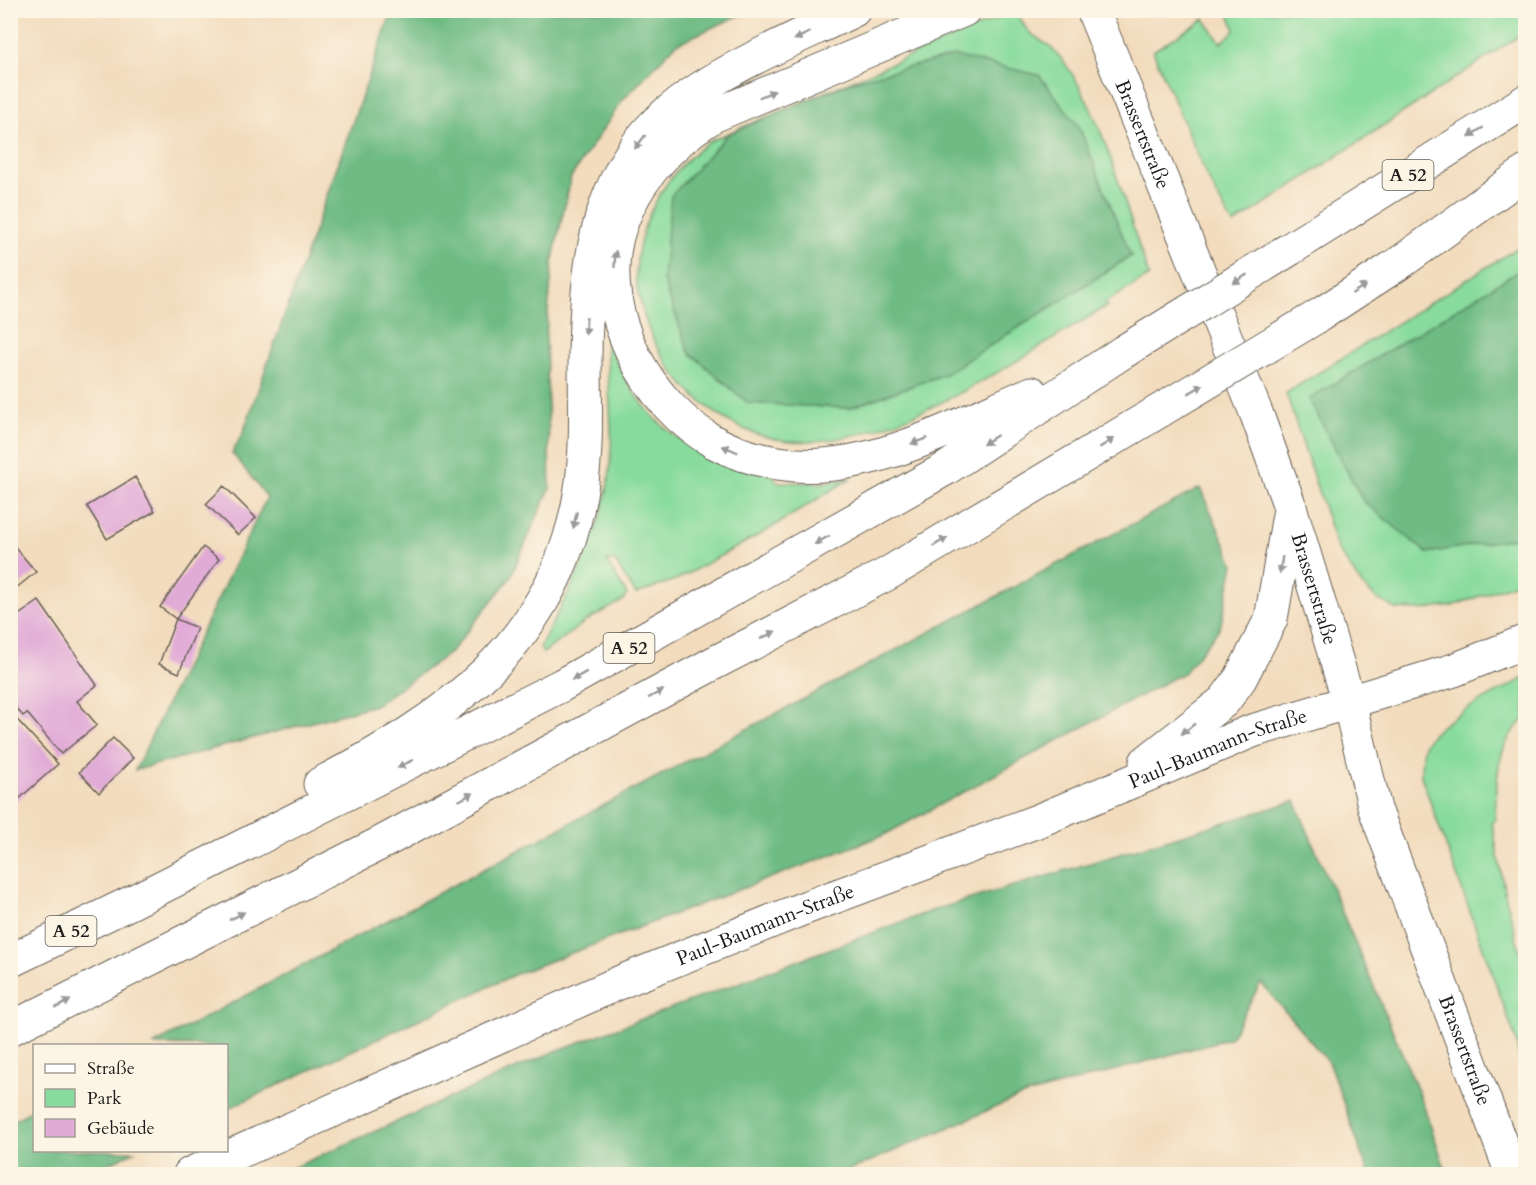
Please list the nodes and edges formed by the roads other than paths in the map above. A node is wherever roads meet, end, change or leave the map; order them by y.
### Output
1 (854, 10) edge
2 (964, 10) edge
3 (1093, 10) edge
4 (1526, 101) edge
5 (1526, 172) edge
6 (1526, 198) edge
7 (1401, 262) junction
8 (1115, 356) junction
9 (1290, 507) junction
10 (1526, 641) edge
11 (1349, 702) junction
12 (1110, 790) junction
13 (132, 902) junction
14 (10, 961) edge
15 (10, 1029) edge
16 (190, 1174) edge
17 (1512, 1174) edge

1 -> 13 main road
8 -> 2 main road
3 - 9 main road, Brassertstraße
4 -> 8 main road, A 52, bridge
5 - 7 main road, A 52
6 - 7 main road
15 -> 7 main road, A 52, bridge
8 -> 13 main road, A 52
9 - 11 main road, Brassertstraße
9 -> 12 main road
10 - 11 main road, Paul-Baumann-Straße
11 - 12 main road, Paul-Baumann-Straße
11 - 17 main road, Brassertstraße
12 - 16 main road, Paul-Baumann-Straße
13 - 14 main road, A 52

